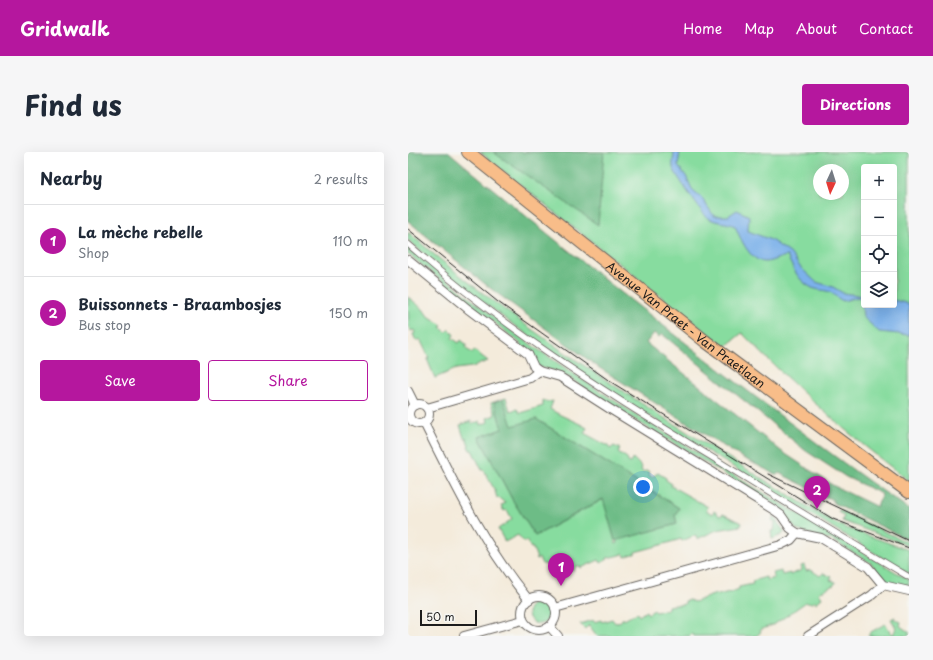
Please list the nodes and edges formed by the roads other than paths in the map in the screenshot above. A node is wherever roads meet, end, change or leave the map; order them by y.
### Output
1 (468, 152) edge
2 (408, 244) edge
3 (408, 260) edge
4 (539, 371) junction
5 (408, 390) edge
6 (415, 405) junction
7 (427, 408) junction
8 (408, 415) edge
9 (424, 423) junction
10 (909, 492) edge
11 (797, 533) junction
12 (909, 577) edge
13 (883, 585) junction
14 (909, 591) edge
15 (529, 600) junction
16 (555, 608) junction
17 (523, 620) junction
18 (550, 627) junction
19 (464, 636) edge
20 (558, 636) edge
21 (808, 636) edge

1 - 10 main road, Avenue Van Praet - Van Praetlaan
2 - 12 street
3 - 4 street
4 - 7 street
4 - 11 street
5 - 6 street
6 - 7 street
6 - 8 street
7 - 9 street
8 - 9 street
9 - 15 street
11 - 13 street
11 - 16 street
13 - 14 street
13 - 21 street
15 - 16 street
15 - 17 street
16 - 18 street
17 - 18 street
17 - 19 street
18 - 20 street

